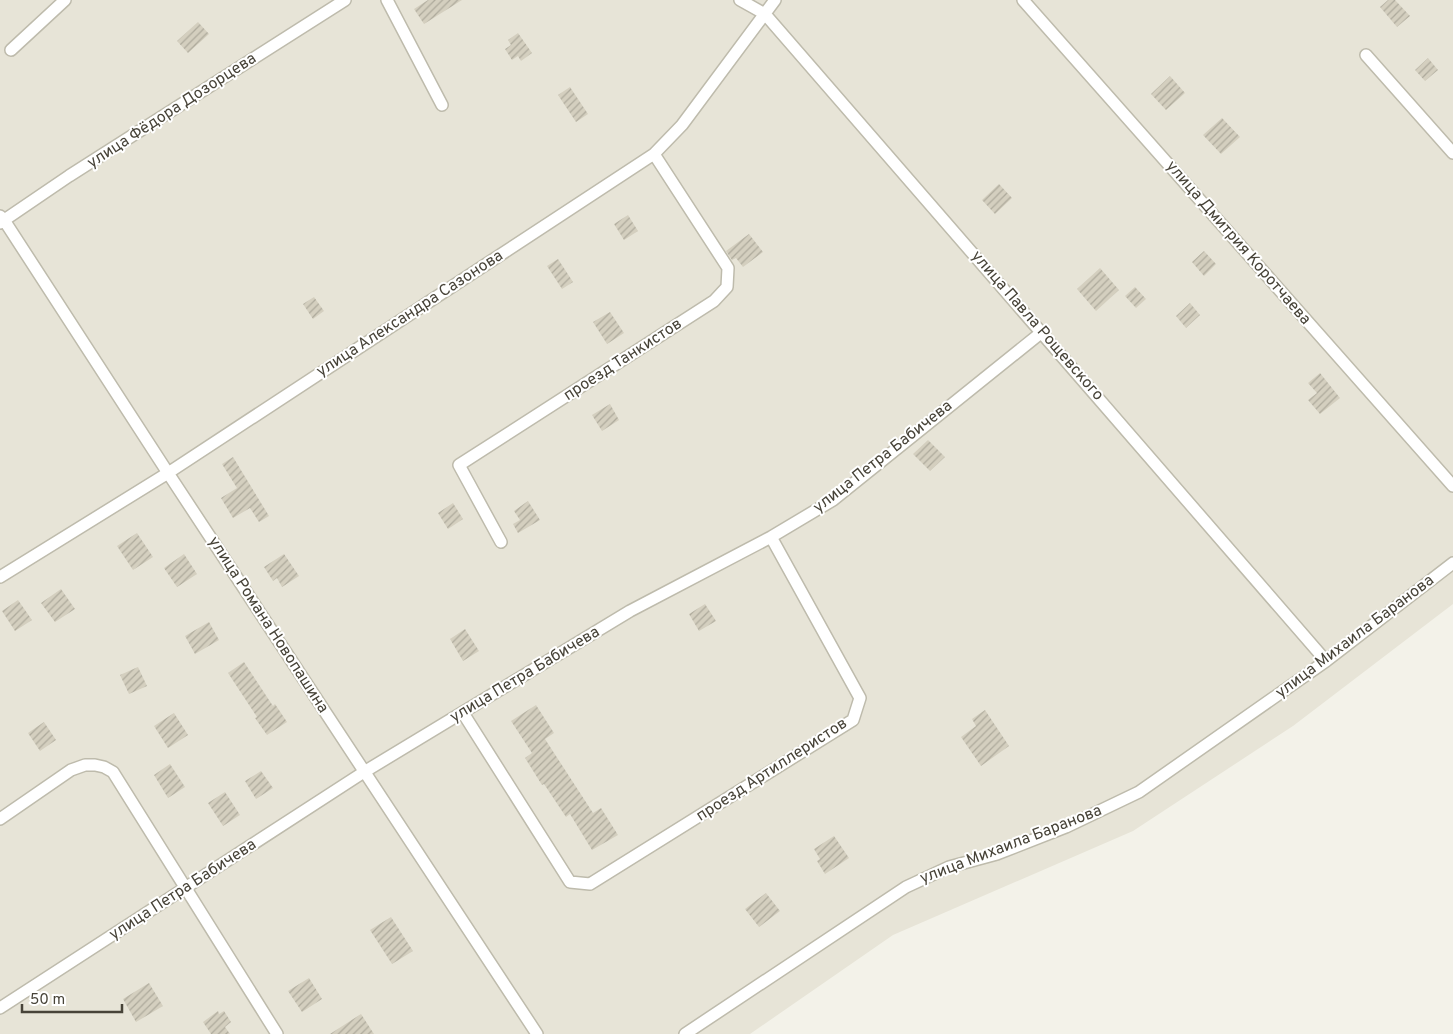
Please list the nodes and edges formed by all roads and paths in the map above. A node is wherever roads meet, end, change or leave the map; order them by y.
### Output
1 (65, 0) edge
2 (345, 0) edge
3 (387, 0) edge
4 (740, 0) edge
5 (775, 0) edge
6 (1023, 0) edge
7 (765, 14) junction
8 (11, 50) dead end
9 (1366, 55) dead end
10 (442, 105) dead end
11 (1453, 153) edge
12 (654, 154) junction
13 (1, 220) edge
14 (1042, 332) junction
15 (168, 473) junction
16 (1453, 486) edge
17 (771, 537) junction
18 (501, 542) dead end
19 (1453, 563) edge
20 (0, 576) edge
21 (1326, 661) junction
22 (462, 713) junction
23 (364, 772) junction
24 (0, 819) edge
25 (185, 889) junction
26 (0, 1008) edge
27 (276, 1034) edge
28 (537, 1034) edge
29 (685, 1034) edge

1 - 8 street
2 - 13 street, улица Фёдора Дозорцева
3 - 10 street
4 - 7 street, улица Павла Рощевского
5 - 7 street, улица Александра Сазонова
6 - 16 street, улица Дмитрия Коротчаева
7 - 12 street, улица Александра Сазонова
7 - 14 street, улица Павла Рощевского
9 - 11 street
12 - 15 street, улица Александра Сазонова
12 - 18 street, проезд Танкистов
13 - 15 street, улица Романа Новопашина
14 - 17 street, улица Петра Бабичева
14 - 21 street, улица Павла Рощевского
15 - 20 street, улица Александра Сазонова
15 - 23 street, улица Романа Новопашина
17 - 22 street, улица Петра Бабичева
17 - 22 street, проезд Артиллеристов
19 - 21 street, улица Михаила Баранова
21 - 29 street, улица Михаила Баранова
22 - 23 street, улица Петра Бабичева
23 - 25 street, улица Петра Бабичева
23 - 28 street, улица Романа Новопашина
24 - 25 street
25 - 26 street, улица Петра Бабичева
25 - 27 street

